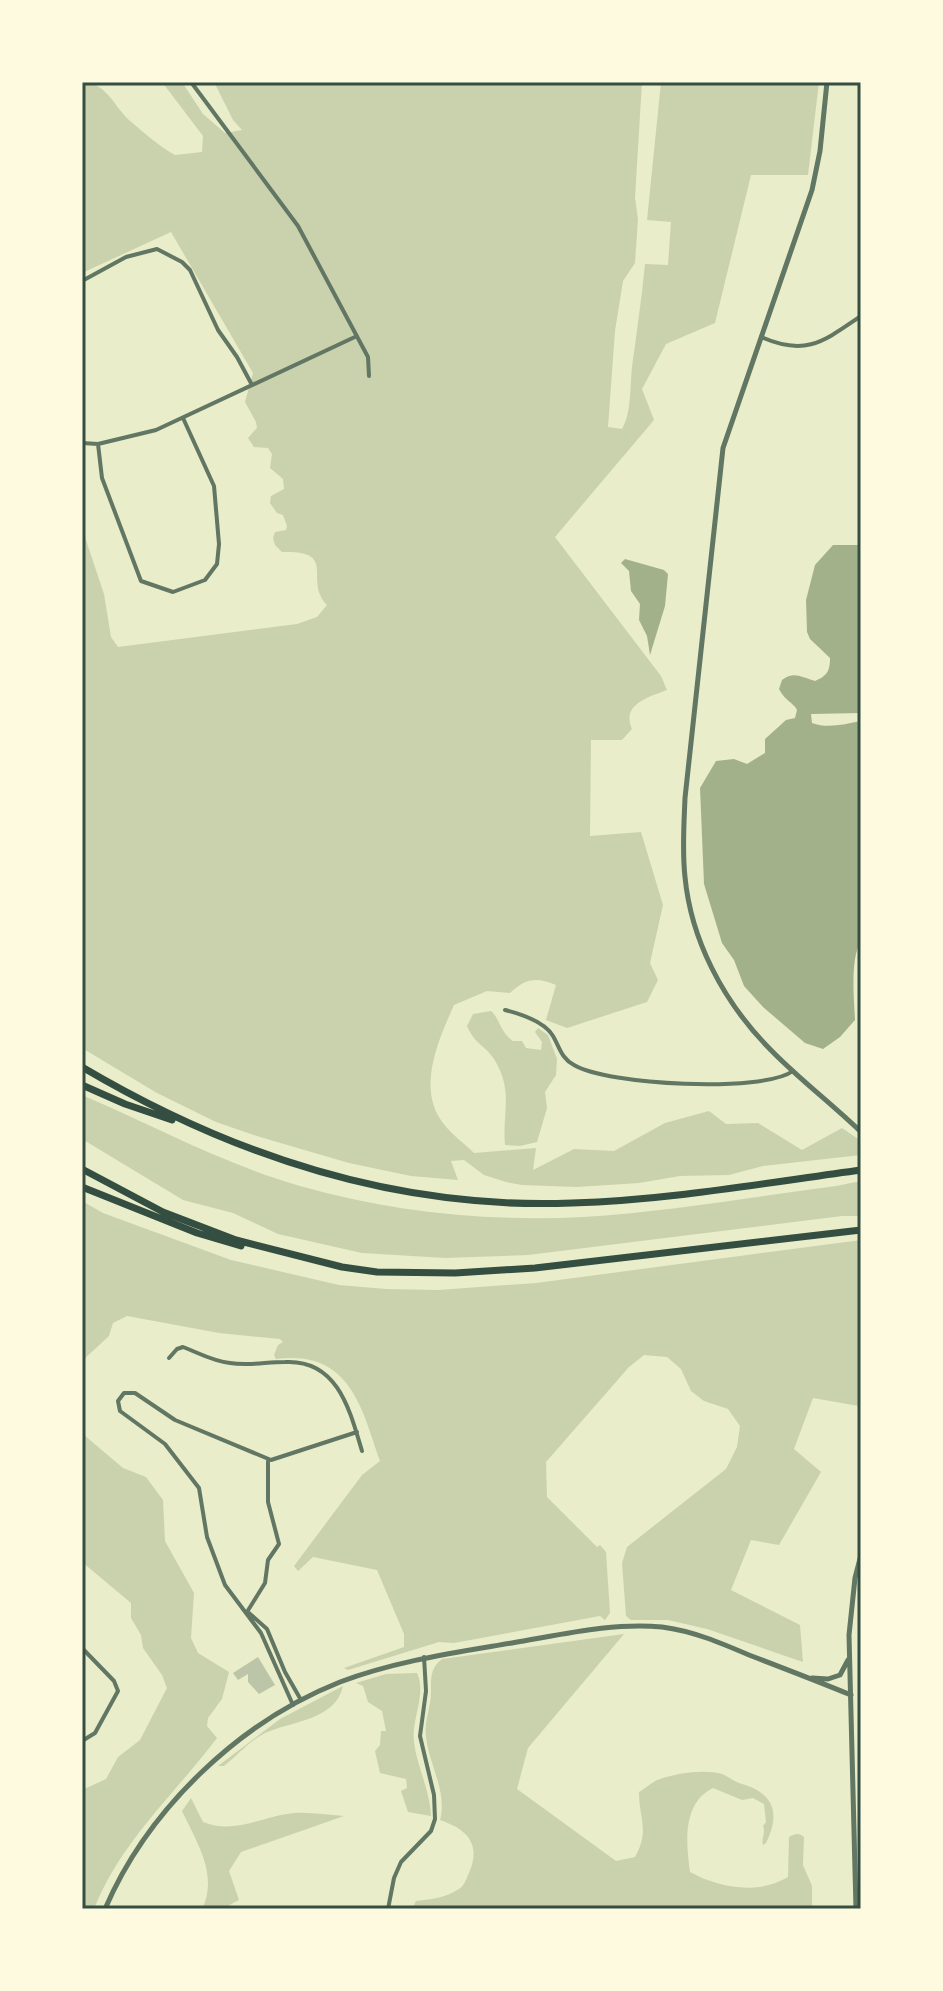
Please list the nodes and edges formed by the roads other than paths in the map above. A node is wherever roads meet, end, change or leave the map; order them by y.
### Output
1 (191, 82) edge
2 (827, 82) edge
3 (82, 281) edge
4 (861, 316) edge
5 (357, 336) junction
6 (761, 337) junction
7 (369, 376) dead end
8 (252, 385) junction
9 (183, 418) junction
10 (82, 443) edge
11 (98, 444) junction
12 (505, 1010) dead end
13 (82, 1067) edge
14 (793, 1071) junction
15 (82, 1085) edge
16 (861, 1132) edge
17 (208, 1133) junction
18 (82, 1169) edge
19 (861, 1170) edge
20 (82, 1187) edge
21 (861, 1230) edge
22 (342, 1267) junction
23 (169, 1358) dead end
24 (357, 1432) junction
25 (362, 1451) dead end
26 (268, 1460) junction
27 (861, 1555) edge
28 (247, 1612) junction
29 (82, 1648) edge
30 (850, 1655) junction
31 (424, 1657) junction
32 (806, 1677) junction
33 (851, 1695) junction
34 (301, 1701) junction
35 (293, 1705) junction
36 (82, 1741) edge
37 (105, 1909) edge
38 (388, 1909) edge
39 (856, 1909) edge

1 - 5 street
2 - 6 street
3 - 8 street
4 - 6 street
5 - 7 street
5 - 8 street
6 - 14 street
8 - 9 street
9 - 11 street
9 - 11 street
10 - 11 street
12 - 14 street
13 - 17 highway
14 - 16 street
15 - 17 highway
17 - 19 highway
18 - 22 highway
20 - 22 highway
21 - 22 highway
23 - 24 street
24 - 25 street
24 - 26 street
26 - 28 street
26 - 28 street
27 - 30 street
28 - 34 street
28 - 35 street
29 - 36 street
30 - 32 street
30 - 33 street
31 - 32 street
31 - 34 street
31 - 38 street
32 - 33 street
33 - 39 street
34 - 35 street
35 - 37 street

